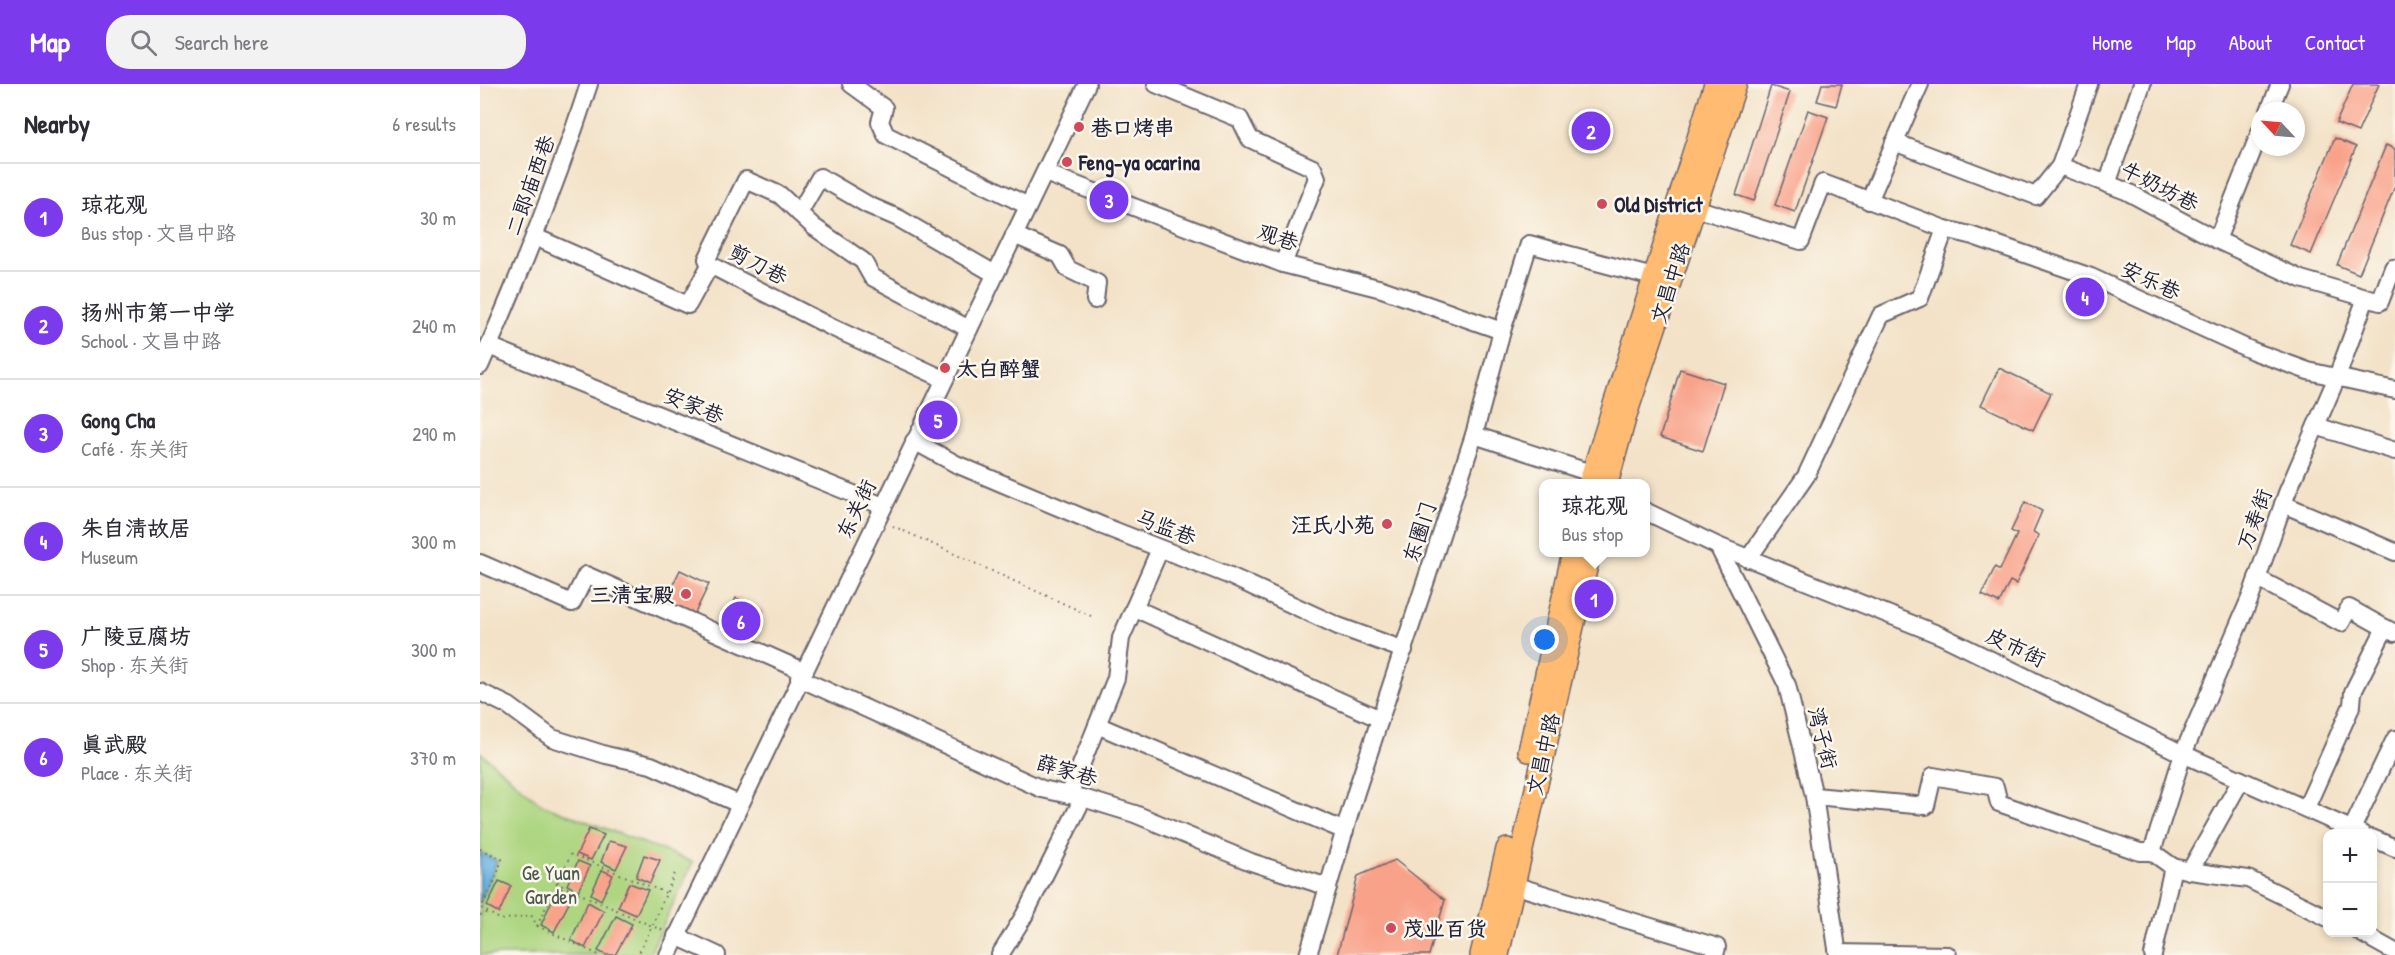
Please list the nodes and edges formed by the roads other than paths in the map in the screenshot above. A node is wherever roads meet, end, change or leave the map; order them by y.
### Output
1 (589, 84) edge
2 (851, 84) edge
3 (1088, 84) edge
4 (1156, 84) edge
5 (1715, 84) edge
6 (1736, 84) edge
7 (1920, 84) edge
8 (2089, 84) edge
9 (2142, 84) edge
10 (2280, 84) edge
11 (2273, 102) edge
12 (1894, 142) junction
13 (2251, 155) edge
14 (2060, 166) junction
15 (1044, 173) junction
16 (2107, 184) junction
17 (1869, 201) junction
18 (1028, 206) junction
19 (1695, 208) junction
20 (799, 213) junction
21 (1945, 229) junction
22 (1014, 235) junction
23 (535, 237) junction
24 (2217, 240) junction
25 (1283, 264) junction
26 (710, 265) junction
27 (2395, 268) edge
28 (995, 274) junction
29 (1653, 277) junction
30 (2366, 298) junction
31 (1095, 300) dead end
32 (969, 329) junction
33 (1502, 331) junction
34 (489, 346) junction
35 (480, 366) edge
36 (2337, 376) junction
37 (944, 379) junction
38 (2395, 390) edge
39 (2316, 426) junction
40 (1474, 435) junction
41 (914, 441) junction
42 (2395, 450) edge
43 (1591, 479) edge
44 (1597, 479) edge
45 (1597, 479) edge
46 (2283, 504) junction
47 (880, 512) junction
48 (1650, 513) edge
49 (1718, 546) junction
50 (1160, 549) junction
51 (2395, 552) edge
52 (1572, 557) edge
53 (1589, 557) edge
54 (1748, 558) junction
55 (480, 563) edge
56 (2257, 578) junction
57 (1134, 608) junction
58 (2390, 631) edge
59 (1404, 650) junction
60 (801, 675) junction
61 (480, 692) edge
62 (1380, 719) junction
63 (1097, 725) junction
64 (2395, 739) edge
65 (2183, 754) junction
66 (2241, 780) junction
67 (1814, 796) junction
68 (1076, 797) junction
69 (739, 804) junction
70 (2306, 808) junction
71 (2353, 829) edge
72 (2358, 829) edge
73 (1345, 831) junction
74 (2377, 840) edge
75 (2395, 848) edge
76 (2152, 852) junction
77 (2182, 869) junction
78 (1513, 885) junction
79 (1328, 887) junction
80 (2323, 916) edge
81 (669, 933) junction
82 (2367, 937) edge
83 (2395, 952) edge
84 (1838, 954) edge
85 (668, 955) edge
86 (717, 955) edge
87 (1000, 955) edge
88 (1308, 955) edge
89 (1481, 955) edge
90 (1498, 955) edge
91 (1715, 955) edge
92 (1948, 955) edge
93 (2153, 955) edge

1 - 23 street, 二郎庙西巷
2 - 18 street
3 - 15 street, 东关街
4 - 25 street
5 - 29 main road, 文昌中路
6 - 19 main road, 文昌中路
7 - 12 street
8 - 14 street
9 - 16 street
10 - 11 street
12 - 14 street
12 - 17 street
13 - 24 street
14 - 16 street, 牛奶坊巷
15 - 18 street, 东关街
15 - 25 street, 观巷
16 - 24 street, 牛奶坊巷
17 - 19 street, 安乐巷
17 - 21 street, 安乐巷
18 - 22 street, 东关街
19 - 45 main road, 文昌中路
20 - 26 street
20 - 28 street
20 - 32 street
21 - 36 street, 安乐巷
21 - 54 street
22 - 28 street, 东关街
22 - 31 street
23 - 26 street, 剪刀巷
23 - 34 street, 二郎庙西巷
24 - 30 street, 牛奶坊巷
25 - 33 street, 观巷
26 - 37 street, 剪刀巷
27 - 30 street
28 - 32 street, 东关街
29 - 33 street, 东圈门
29 - 44 main road, 文昌中路
30 - 36 street, 万寿街
32 - 37 street, 东关街
33 - 40 street, 东圈门
34 - 35 street, 二郎庙西巷
34 - 47 street, 安家巷
36 - 38 street, 安乐巷
36 - 39 street, 万寿街
37 - 41 street, 东关街
39 - 42 street
39 - 46 street, 万寿街
40 - 43 street
40 - 59 street, 东圈门
41 - 47 street, 东关街
41 - 50 street, 马监巷
46 - 51 street
46 - 56 street, 万寿街
47 - 60 street, 东关街
48 - 49 street, 皮市街
49 - 54 street, 皮市街
49 - 67 street, 湾子街
50 - 57 street
50 - 59 street, 马监巷
52 - 89 main road, 文昌中路
53 - 78 main road, 文昌中路
54 - 65 street, 皮市街
55 - 60 street, 薛家巷
56 - 58 street
56 - 65 street, 万寿街
57 - 62 street
57 - 63 street
58 - 70 street
59 - 62 street, 东圈门
60 - 68 street, 薛家巷
60 - 69 street, 东关街
61 - 69 street
62 - 73 street, 东圈门
63 - 68 street
63 - 73 street
64 - 72 street
65 - 66 street, 皮市街
65 - 76 street, 万寿街
66 - 70 street, 皮市街
66 - 77 street
67 - 76 street
67 - 84 street, 湾子街
68 - 79 street, 薛家巷
68 - 87 street
69 - 81 street, 东关街
70 - 71 street, 皮市街
73 - 79 street, 东圈门
74 - 75 street
76 - 77 street
77 - 80 street
77 - 93 street
78 - 90 main road, 文昌中路
78 - 91 street
79 - 88 street, 东圈门
81 - 85 street, 东关街
81 - 86 street
82 - 83 street
84 - 92 street

